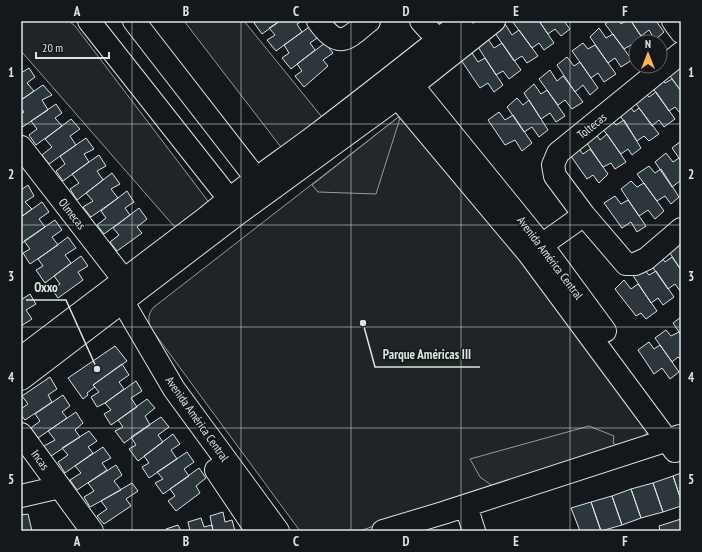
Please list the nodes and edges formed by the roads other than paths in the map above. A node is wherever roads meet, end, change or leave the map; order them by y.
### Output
1 (90, 21) edge
2 (134, 21) edge
3 (318, 21) edge
4 (370, 21) edge
5 (421, 21) edge
6 (462, 21) edge
7 (494, 21) edge
8 (673, 21) edge
9 (681, 32) edge
10 (438, 40) junction
11 (681, 53) edge
12 (399, 84) junction
13 (21, 147) edge
14 (262, 186) junction
15 (234, 205) junction
16 (584, 215) junction
17 (681, 229) edge
18 (535, 249) junction
19 (114, 297) junction
20 (21, 358) edge
21 (21, 379) edge
22 (21, 434) edge
23 (677, 442) edge
24 (60, 487) junction
25 (21, 496) edge
26 (470, 518) edge
27 (431, 527) edge
28 (92, 531) edge
29 (257, 531) edge
30 (278, 531) edge
31 (383, 531) edge

1 - 15 street
2 - 14 street
3 - 4 street
5 - 10 street
6 - 10 street
7 - 12 street
8 - 9 street
10 - 12 street
11 - 16 street, Toltecas
12 - 14 street
12 - 18 street, Avenida América Central
13 - 19 street, Olmecas
14 - 15 street
15 - 19 street
16 - 17 street, Toltecas
16 - 18 street
18 - 23 street, Avenida América Central
19 - 20 street
19 - 21 street
19 - 29 street, Avenida América Central
19 - 30 street, Avenida América Central
22 - 24 street, Incas
23 - 26 street, Avenida América Central
24 - 25 street
24 - 28 street, Incas
26 - 27 street, Avenida América Central
27 - 31 street, Avenida América Central

